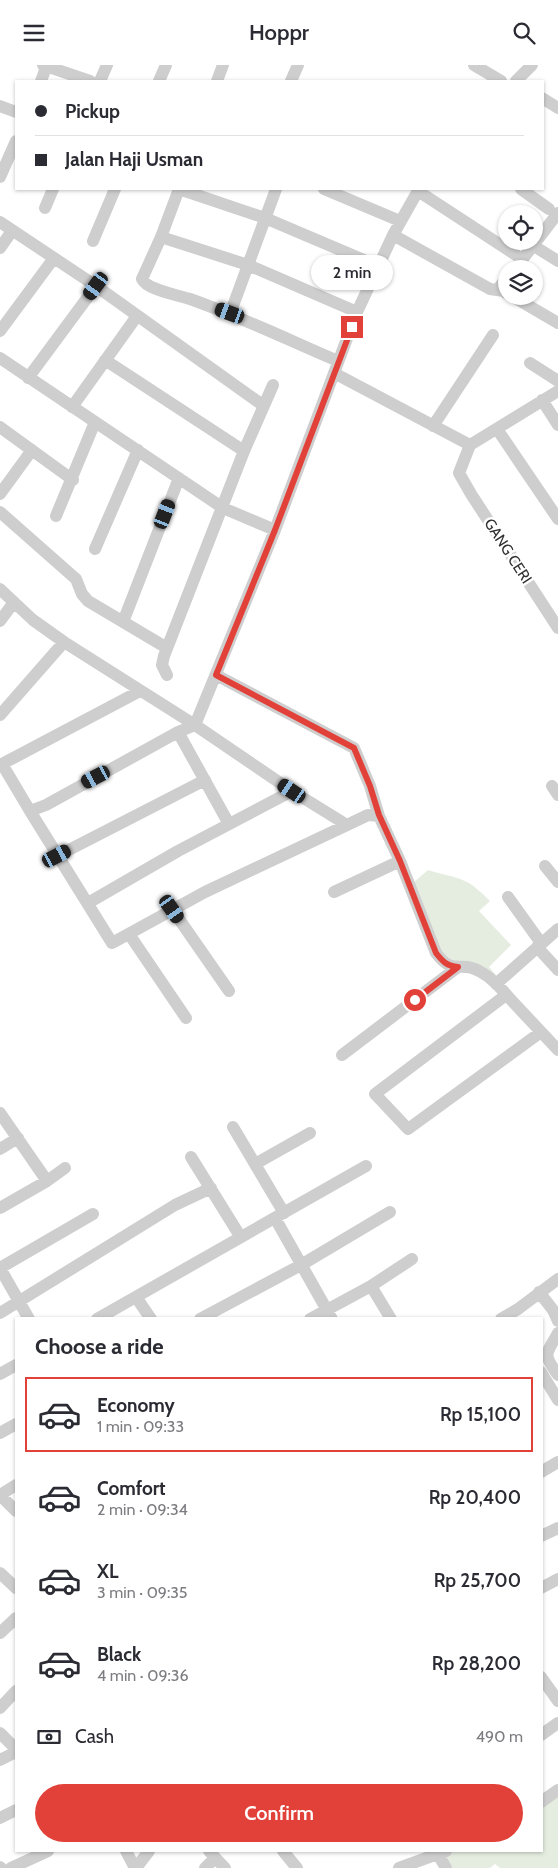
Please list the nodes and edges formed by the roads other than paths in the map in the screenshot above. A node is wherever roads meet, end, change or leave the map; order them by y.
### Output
1 (45, 65) edge
2 (107, 65) edge
3 (166, 65) edge
4 (223, 65) edge
5 (298, 65) edge
6 (474, 65) edge
7 (532, 65) edge
8 (41, 80) edge
9 (87, 80) edge
10 (100, 80) edge
11 (160, 80) edge
12 (217, 80) edge
13 (290, 80) edge
14 (499, 80) edge
15 (517, 80) edge
16 (544, 99) edge
17 (0, 106) edge
18 (558, 108) edge
19 (15, 112) edge
20 (15, 143) edge
21 (0, 177) edge
22 (53, 190) edge
23 (115, 190) edge
24 (179, 190) edge
25 (182, 190) edge
26 (276, 190) edge
27 (326, 190) edge
28 (418, 190) edge
29 (522, 190) edge
30 (45, 208) dead end
31 (554, 211) edge
32 (265, 218) junction
33 (400, 221) junction
34 (0, 222) edge
35 (543, 230) edge
36 (12, 231) junction
37 (392, 235) junction
38 (161, 237) junction
39 (93, 241) dead end
40 (0, 248) edge
41 (531, 250) edge
42 (540, 250) edge
43 (516, 255) dead end
44 (54, 258) junction
45 (522, 260) edge
46 (558, 261) edge
47 (248, 265) junction
48 (378, 266) junction
49 (96, 286) junction
50 (498, 291) edge
51 (530, 305) edge
52 (357, 312) junction
53 (230, 313) junction
54 (137, 316) junction
55 (558, 323) edge
56 (0, 331) edge
57 (493, 335) dead end
58 (0, 358) edge
59 (105, 360) junction
60 (530, 363) dead end
61 (336, 367) junction
62 (28, 378) junction
63 (558, 381) edge
64 (273, 385) dead end
65 (558, 391) edge
66 (542, 400) junction
67 (264, 405) junction
68 (72, 407) junction
69 (95, 422) junction
70 (558, 425) edge
71 (433, 426) junction
72 (0, 427) edge
73 (497, 429) junction
74 (470, 445) junction
75 (32, 450) junction
76 (138, 450) junction
77 (244, 451) junction
78 (179, 478) junction
79 (73, 480) junction
80 (0, 494) edge
81 (223, 508) junction
82 (0, 512) edge
83 (56, 516) dead end
84 (558, 519) edge
85 (275, 530) junction
86 (95, 549) dead end
87 (0, 589) edge
88 (14, 602) junction
89 (0, 621) edge
90 (123, 622) junction
91 (558, 627) edge
92 (64, 642) junction
93 (167, 648) junction
94 (167, 675) dead end
95 (216, 675) junction
96 (140, 691) junction
97 (0, 715) edge
98 (195, 725) junction
99 (178, 732) junction
100 (1, 762) edge
101 (205, 780) junction
102 (292, 791) junction
103 (30, 811) junction
104 (379, 815) junction
105 (229, 824) junction
106 (347, 825) junction
107 (57, 856) junction
108 (400, 861) junction
109 (545, 866) dead end
110 (558, 882) edge
111 (334, 892) dead end
112 (508, 897) dead end
113 (88, 903) junction
114 (172, 909) junction
115 (558, 929) edge
116 (129, 934) junction
117 (539, 945) junction
118 (458, 967) junction
119 (558, 970) edge
120 (496, 983) junction
121 (229, 991) dead end
122 (506, 995) junction
123 (186, 1018) dead end
124 (541, 1032) junction
125 (558, 1050) edge
126 (342, 1055) dead end
127 (0, 1113) edge
128 (233, 1127) dead end
129 (310, 1133) dead end
130 (18, 1138) junction
131 (0, 1149) edge
132 (191, 1157) dead end
133 (255, 1164) junction
134 (366, 1165) dead end
135 (65, 1167) dead end
136 (47, 1181) junction
137 (211, 1188) junction
138 (0, 1208) edge
139 (390, 1212) dead end
140 (93, 1214) dead end
141 (279, 1215) junction
142 (240, 1237) junction
143 (412, 1259) dead end
144 (301, 1265) junction
145 (0, 1268) edge
146 (558, 1279) edge
147 (370, 1286) junction
148 (540, 1292) junction
149 (136, 1297) junction
150 (20, 1302) junction
151 (0, 1313) edge
152 (329, 1314) edge
153 (28, 1317) edge
154 (101, 1317) edge
155 (150, 1317) edge
156 (208, 1317) edge
157 (390, 1317) edge
158 (504, 1317) edge
159 (558, 1321) edge
160 (558, 1333) edge
161 (15, 1366) edge
162 (544, 1366) edge
163 (0, 1374) edge
164 (558, 1375) edge
165 (558, 1400) edge
166 (15, 1425) edge
167 (0, 1433) edge
168 (558, 1462) edge
169 (543, 1471) edge
170 (15, 1486) edge
171 (0, 1495) edge
172 (15, 1510) edge
173 (558, 1527) edge
174 (543, 1535) edge
175 (0, 1573) edge
176 (558, 1579) edge
177 (15, 1587) edge
178 (543, 1587) edge
179 (15, 1619) edge
180 (0, 1633) edge
181 (543, 1680) edge
182 (15, 1692) edge
183 (558, 1701) edge
184 (0, 1708) edge
185 (558, 1723) edge
186 (0, 1733) edge
187 (543, 1734) edge
188 (15, 1750) edge
189 (15, 1752) edge
190 (0, 1760) edge
191 (558, 1790) edge
192 (543, 1801) edge
193 (15, 1810) edge
194 (0, 1818) edge
195 (46, 1852) edge
196 (127, 1852) edge
197 (148, 1852) edge
198 (440, 1852) edge
199 (290, 1853) edge
200 (212, 1854) edge
201 (11, 1868) edge
202 (136, 1868) edge
203 (205, 1868) edge
204 (225, 1868) edge
205 (297, 1868) edge
206 (399, 1868) edge
207 (446, 1868) edge

1 - 8 street
1 - 9 street
2 - 10 street
3 - 11 street
4 - 12 street
5 - 13 street
6 - 14 street
7 - 15 street
16 - 18 street
17 - 19 street
20 - 21 street
22 - 30 street
23 - 39 street
24 - 38 street
25 - 32 street
26 - 32 street
27 - 33 street
28 - 33 street
28 - 43 street
29 - 31 street
31 - 35 street
32 - 47 street
32 - 48 street
33 - 37 street
34 - 36 street
36 - 40 street
36 - 44 street
37 - 48 street
37 - 50 street
38 - 47 street
38 - 53 street
41 - 45 street
42 - 46 street
44 - 49 street
44 - 56 street
47 - 52 street
47 - 53 street
48 - 52 street
49 - 54 street
49 - 62 street
51 - 55 street
52 - 61 street
53 - 61 street
54 - 59 street
54 - 67 street
57 - 71 street
58 - 62 street
59 - 68 street
59 - 77 street
60 - 63 street
61 - 71 street
61 - 85 street
62 - 68 street
64 - 67 street
65 - 66 street
66 - 70 street
66 - 73 street
67 - 77 street
68 - 69 street
69 - 76 street
69 - 79 street
71 - 74 street
72 - 75 street
73 - 74 street
73 - 84 street
74 - 91 street, GANG CERI
75 - 79 street
75 - 80 street
76 - 78 street
76 - 86 street
77 - 81 street
78 - 81 street
78 - 90 street
79 - 83 street
81 - 85 street
81 - 93 street
82 - 90 street
85 - 95 street
87 - 88 street
88 - 89 street
88 - 92 street
90 - 93 street
92 - 96 street
92 - 97 street
93 - 94 street
95 - 98 street
95 - 104 street
96 - 98 street
96 - 100 street
98 - 99 street
98 - 102 street
99 - 101 street
99 - 103 street
100 - 103 street
101 - 105 street
101 - 107 street
102 - 105 street
102 - 106 street
103 - 107 street
104 - 106 street
104 - 108 street
105 - 113 street
106 - 114 street
107 - 113 street
108 - 111 street
108 - 118 street
109 - 110 street
112 - 117 street
113 - 116 street
114 - 116 street
114 - 121 street
115 - 117 street
116 - 123 street
117 - 119 street
117 - 120 street
118 - 120 street
118 - 126 street
120 - 122 street
122 - 124 street
122 - 124 street
124 - 125 street
127 - 130 street
128 - 133 street
129 - 133 street
130 - 131 street
130 - 136 street
132 - 137 street
133 - 141 street
134 - 141 street
135 - 136 street
136 - 138 street
137 - 142 street
137 - 150 street
139 - 144 street
140 - 145 street
141 - 142 street
141 - 144 street
142 - 149 street
143 - 147 street
144 - 152 street
144 - 156 street
145 - 150 street
146 - 148 street
147 - 152 street
147 - 157 street
148 - 158 street
148 - 159 street
149 - 154 street
149 - 155 street
150 - 151 street
150 - 153 street
160 - 162 street
161 - 163 street
162 - 164 street
162 - 165 street
166 - 167 street
168 - 169 street
170 - 171 street
171 - 172 street
173 - 174 street
175 - 177 street
176 - 178 street
179 - 180 street
181 - 183 street
182 - 184 street
185 - 187 street
186 - 188 street
189 - 190 street
191 - 192 street
193 - 194 street
195 - 201 street
196 - 202 street
197 - 202 street
198 - 206 street
198 - 207 street
199 - 205 street
200 - 203 street
200 - 204 street

